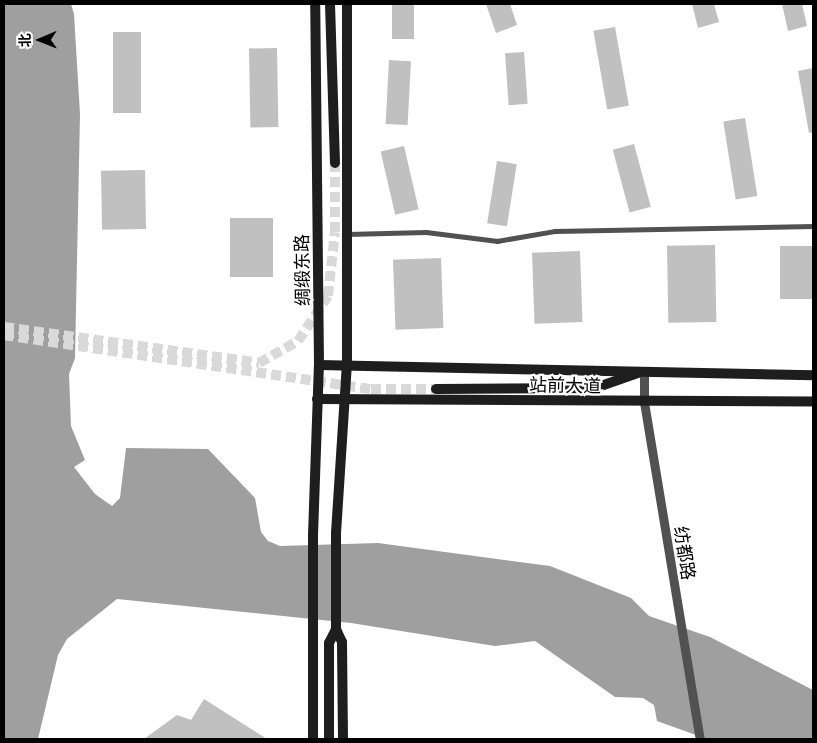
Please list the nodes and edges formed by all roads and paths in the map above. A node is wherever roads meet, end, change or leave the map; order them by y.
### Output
1 (315, 4) edge
2 (330, 4) edge
3 (347, 4) edge
4 (336, 163) tunnel mouth
5 (813, 226) edge
6 (347, 234) junction
7 (319, 365) junction
8 (347, 365) junction
9 (644, 371) junction
10 (813, 375) edge
11 (436, 389) tunnel mouth
12 (317, 399) junction
13 (344, 399) junction
14 (644, 402) junction
15 (813, 402) edge
16 (336, 629) junction
17 (313, 739) edge
18 (329, 739) edge
19 (343, 739) edge
20 (700, 739) edge

1 - 7 main road, 绸缎东路
2 - 4 main road
3 - 6 main road
5 - 6 lane
6 - 8 main road
7 - 8 main road, 站前大道
7 - 12 main road, 绸缎东路
8 - 9 main road, 站前大道
8 - 13 main road
9 - 10 main road, 站前大道
9 - 11 main road
9 - 14 street, 纺都路
12 - 13 main road, 站前大道
12 - 17 main road, 绸缎东路
13 - 14 main road, 站前大道
13 - 16 main road
14 - 15 main road, 站前大道
14 - 20 street, 纺都路
16 - 18 main road
16 - 19 main road

